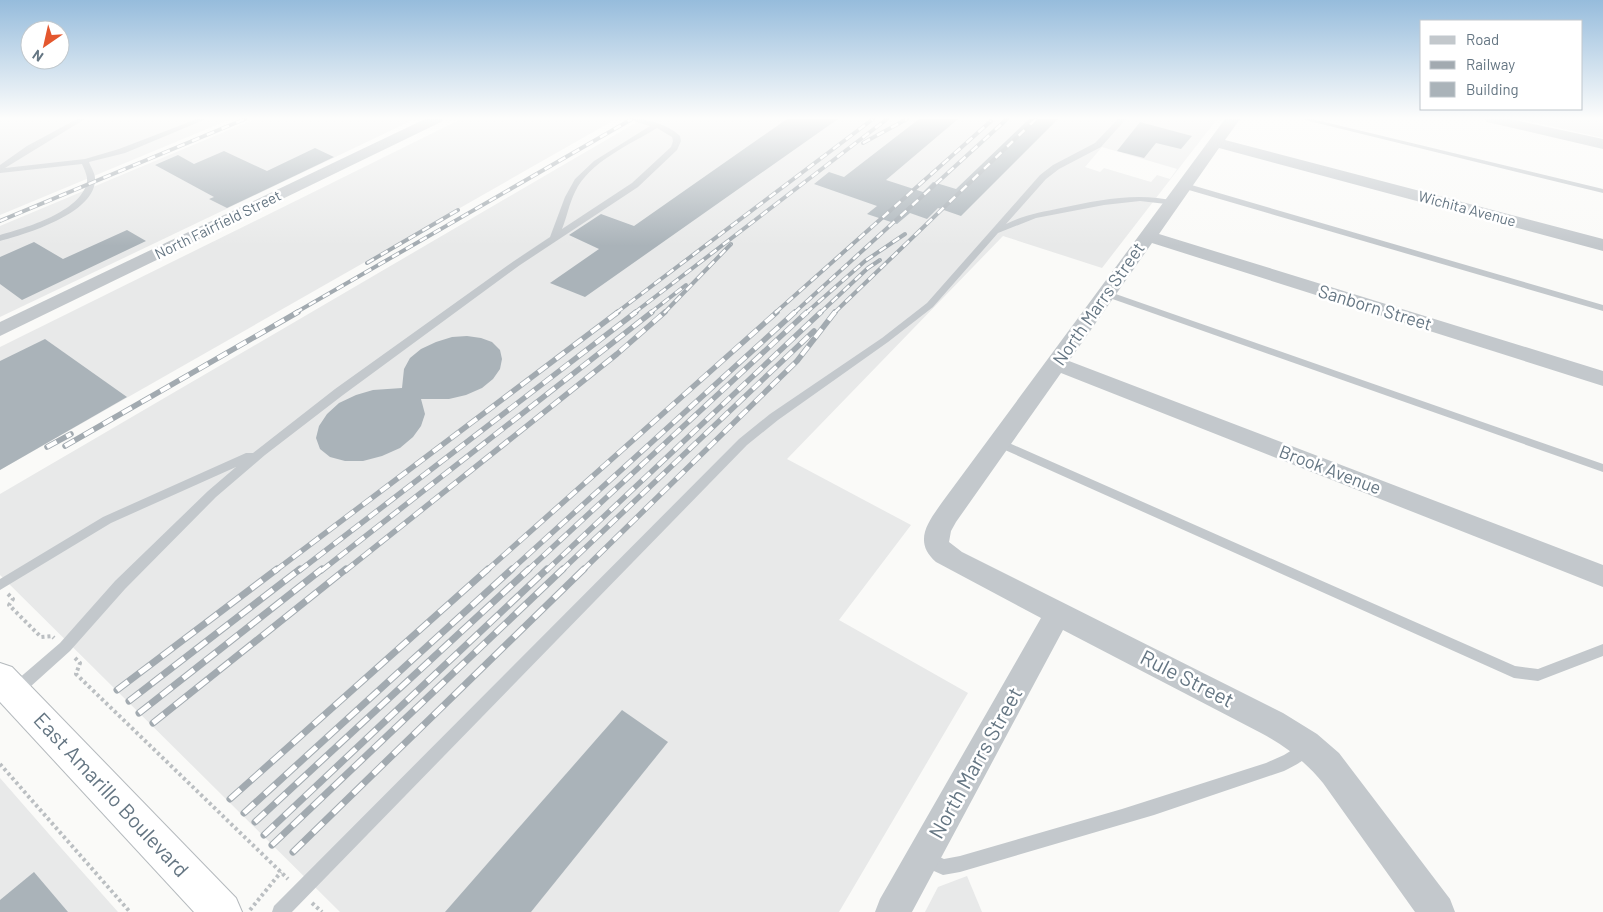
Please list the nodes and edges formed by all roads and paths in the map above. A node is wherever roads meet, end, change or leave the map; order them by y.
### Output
1 (85, 161) edge
2 (12, 162) edge
3 (80, 162) edge
4 (346, 162) edge
5 (601, 162) edge
6 (661, 162) edge
7 (1066, 162) edge
8 (1202, 162) edge
9 (1289, 162) edge
10 (1483, 162) edge
11 (0, 170) edge
12 (1185, 186) junction
13 (1603, 191) edge
14 (1172, 203) junction
15 (992, 234) junction
16 (1148, 236) junction
17 (0, 238) edge
18 (553, 239) junction
19 (1603, 245) edge
20 (1107, 294) junction
21 (1603, 308) edge
22 (0, 330) edge
23 (1057, 364) junction
24 (1603, 380) edge
25 (1000, 443) junction
26 (261, 452) junction
27 (1603, 468) edge
28 (966, 489) joint
29 (1603, 576) edge
30 (3, 589) edge
31 (1058, 613) junction
32 (65, 648) junction
33 (1603, 650) edge
34 (7, 685) edge
35 (1309, 746) junction
36 (0, 764) edge
37 (923, 858) junction
38 (281, 872) junction
39 (300, 891) junction
40 (130, 912) edge
41 (222, 912) edge
42 (248, 912) edge
43 (280, 912) edge
44 (322, 912) edge
45 (892, 912) edge
46 (1437, 912) edge

1 - 17 lane
2 - 11 lane
3 - 11 lane
4 - 22 street, North Fairfield Street
5 - 18 lane
6 - 18 lane
7 - 15 lane
8 - 12 street, North Marrs Street
9 - 19 street, Wichita Avenue
10 - 13 lane
12 - 14 street, North Marrs Street
12 - 21 lane
14 - 15 lane
14 - 16 street, North Marrs Street
15 - 39 lane
16 - 20 street, North Marrs Street
16 - 24 street, Sanborn Street
18 - 26 lane
20 - 23 street, North Marrs Street
20 - 27 lane
23 - 25 street, North Marrs Street
23 - 29 street, Brook Avenue
25 - 28 street, North Marrs Street
25 - 33 lane
26 - 30 lane
26 - 32 lane
28 - 31 street, Rule Street
30 - 32 path
31 - 35 street, Rule Street
31 - 37 street, North Marrs Street
32 - 34 lane
32 - 38 path
34 - 41 highway, East Amarillo Boulevard
35 - 37 lane
35 - 46 street, Rule Street
36 - 40 path
37 - 45 street, North Marrs Street
38 - 39 path
38 - 42 path
39 - 43 lane
39 - 44 path

